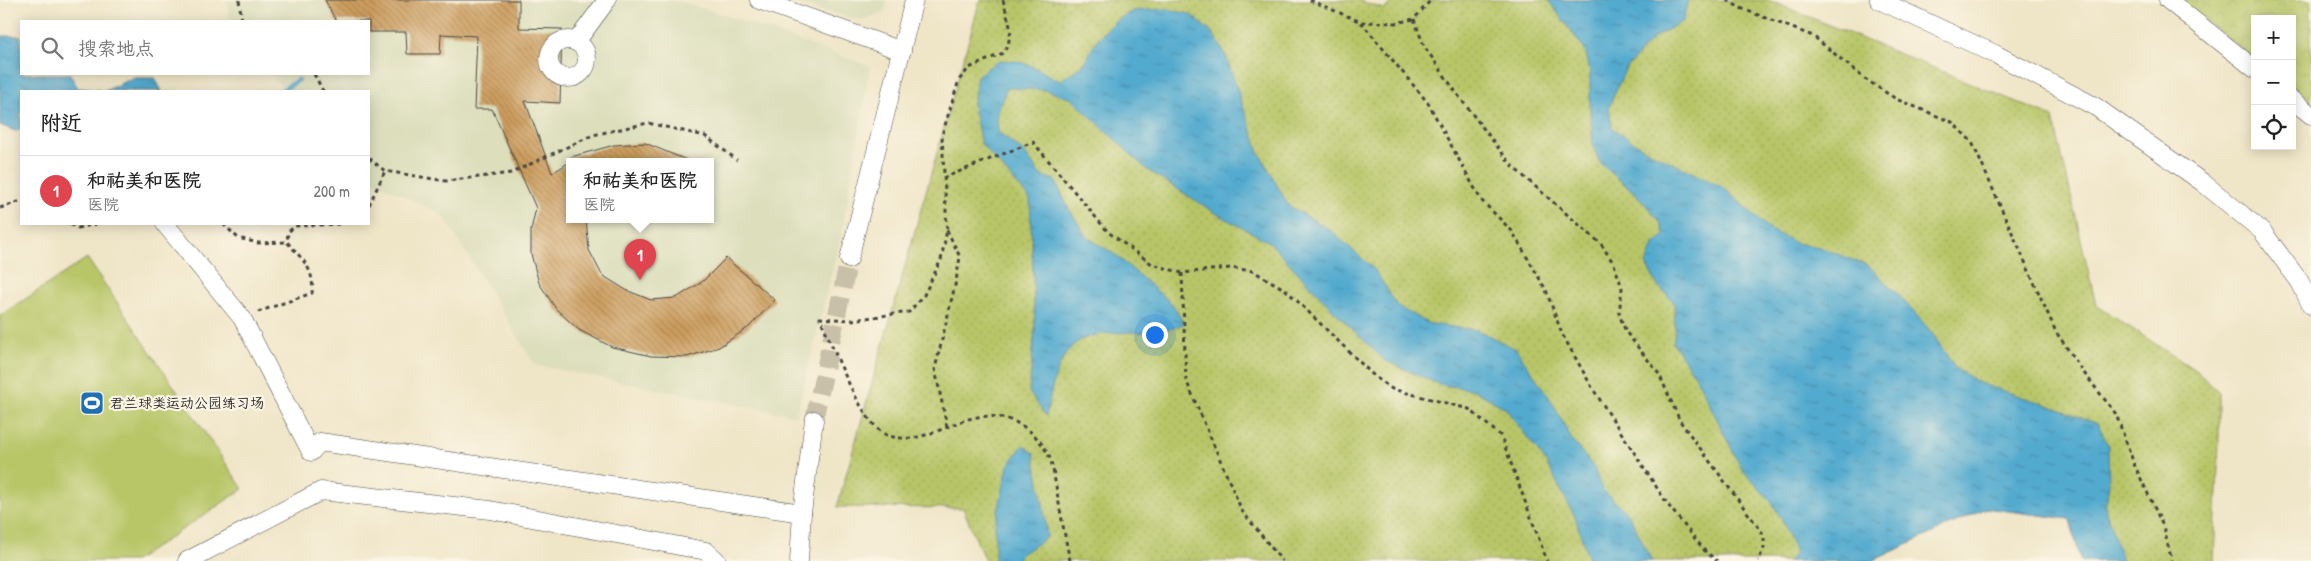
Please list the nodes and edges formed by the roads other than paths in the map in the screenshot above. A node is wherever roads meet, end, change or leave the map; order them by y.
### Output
1 (607, 0) edge
2 (759, 0) edge
3 (914, 0) edge
4 (1879, 0) edge
5 (2168, 0) edge
6 (576, 42) dead end
7 (902, 51) junction
8 (2251, 66) edge
9 (2296, 103) edge
10 (2311, 115) edge
11 (166, 225) edge
12 (849, 259) tunnel mouth
13 (2311, 304) edge
14 (814, 420) tunnel mouth
15 (802, 513) junction
16 (187, 561) edge
17 (717, 561) edge
18 (799, 561) edge

1 - 6 street
2 - 7 street
3 - 7 street
4 - 13 street
5 - 8 street
7 - 12 street
9 - 10 street
11 - 15 street
14 - 15 street
15 - 18 street
16 - 17 street

